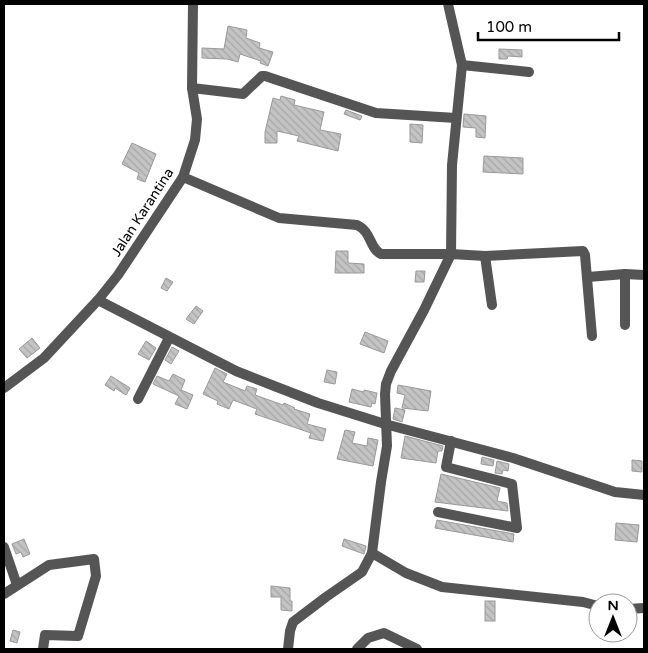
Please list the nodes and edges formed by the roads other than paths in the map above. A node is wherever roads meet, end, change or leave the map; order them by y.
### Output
1 (193, 4) edge
2 (448, 4) edge
3 (462, 65) junction
4 (528, 72) dead end
5 (192, 88) junction
6 (456, 118) junction
7 (183, 177) junction
8 (451, 254) junction
9 (485, 256) junction
10 (625, 274) junction
11 (644, 275) edge
12 (588, 277) junction
13 (98, 300) junction
14 (492, 305) dead end
15 (625, 325) dead end
16 (592, 336) dead end
17 (169, 338) junction
18 (4, 388) edge
19 (138, 399) dead end
20 (385, 424) junction
21 (451, 441) junction
22 (644, 495) edge
23 (438, 512) dead end
24 (4, 547) edge
25 (372, 553) junction
26 (17, 585) junction
27 (4, 594) edge
28 (588, 604) edge
29 (44, 649) edge
30 (288, 649) edge
31 (357, 649) edge
32 (416, 649) edge

1 - 5 street, Jalan Karantina
2 - 3 street
3 - 4 street
3 - 6 street
5 - 6 street
5 - 7 street, Jalan Karantina
6 - 8 street
7 - 8 street
7 - 13 street, Jalan Karantina
8 - 9 street
8 - 20 street
9 - 12 street
9 - 14 street
10 - 11 street
10 - 12 street
10 - 15 street
12 - 16 street
13 - 17 street
13 - 18 street, Jalan Karantina
17 - 19 street
17 - 20 street
20 - 21 street
20 - 25 street
21 - 22 street
21 - 23 street
24 - 26 street
25 - 28 street
25 - 30 street
26 - 27 street
26 - 29 street
31 - 32 street

